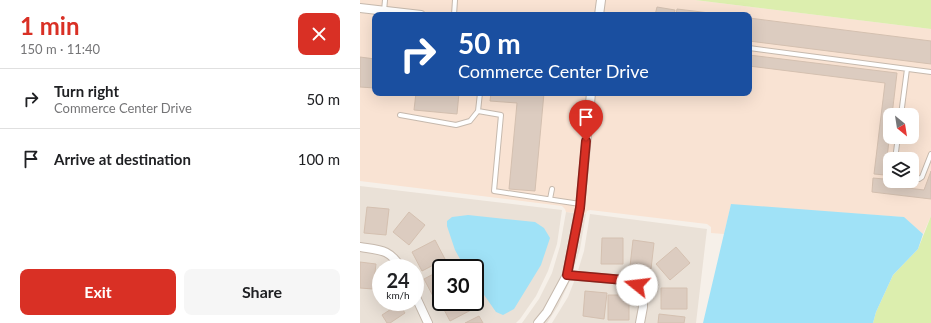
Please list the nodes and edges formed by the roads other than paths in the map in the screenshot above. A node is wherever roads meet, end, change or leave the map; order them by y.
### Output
1 (385, 0) edge
2 (455, 0) edge
3 (601, 0) edge
4 (360, 8) edge
5 (384, 11) junction
6 (393, 12) edge
7 (454, 12) edge
8 (599, 12) edge
9 (752, 48) edge
10 (908, 69) junction
11 (931, 72) edge
12 (480, 96) edge
13 (591, 96) edge
14 (902, 108) edge
15 (478, 110) junction
16 (400, 115) dead end
17 (931, 154) edge
18 (919, 179) edge
19 (552, 189) dead end
20 (550, 199) junction
21 (580, 204) junction
22 (360, 247) edge
23 (396, 259) edge
24 (567, 275) junction
25 (422, 311) edge
26 (427, 322) edge
27 (538, 323) edge
28 (640, 323) edge

1 - 5 lane
2 - 7 lane
3 - 8 street
4 - 5 street
5 - 6 street
9 - 10 lane
10 - 11 lane
10 - 14 lane
12 - 15 lane
13 - 21 street
15 - 16 lane
15 - 20 lane
17 - 18 lane
19 - 20 lane
20 - 21 lane
21 - 24 street
22 - 23 street
24 - 27 street
24 - 28 street
25 - 26 street

